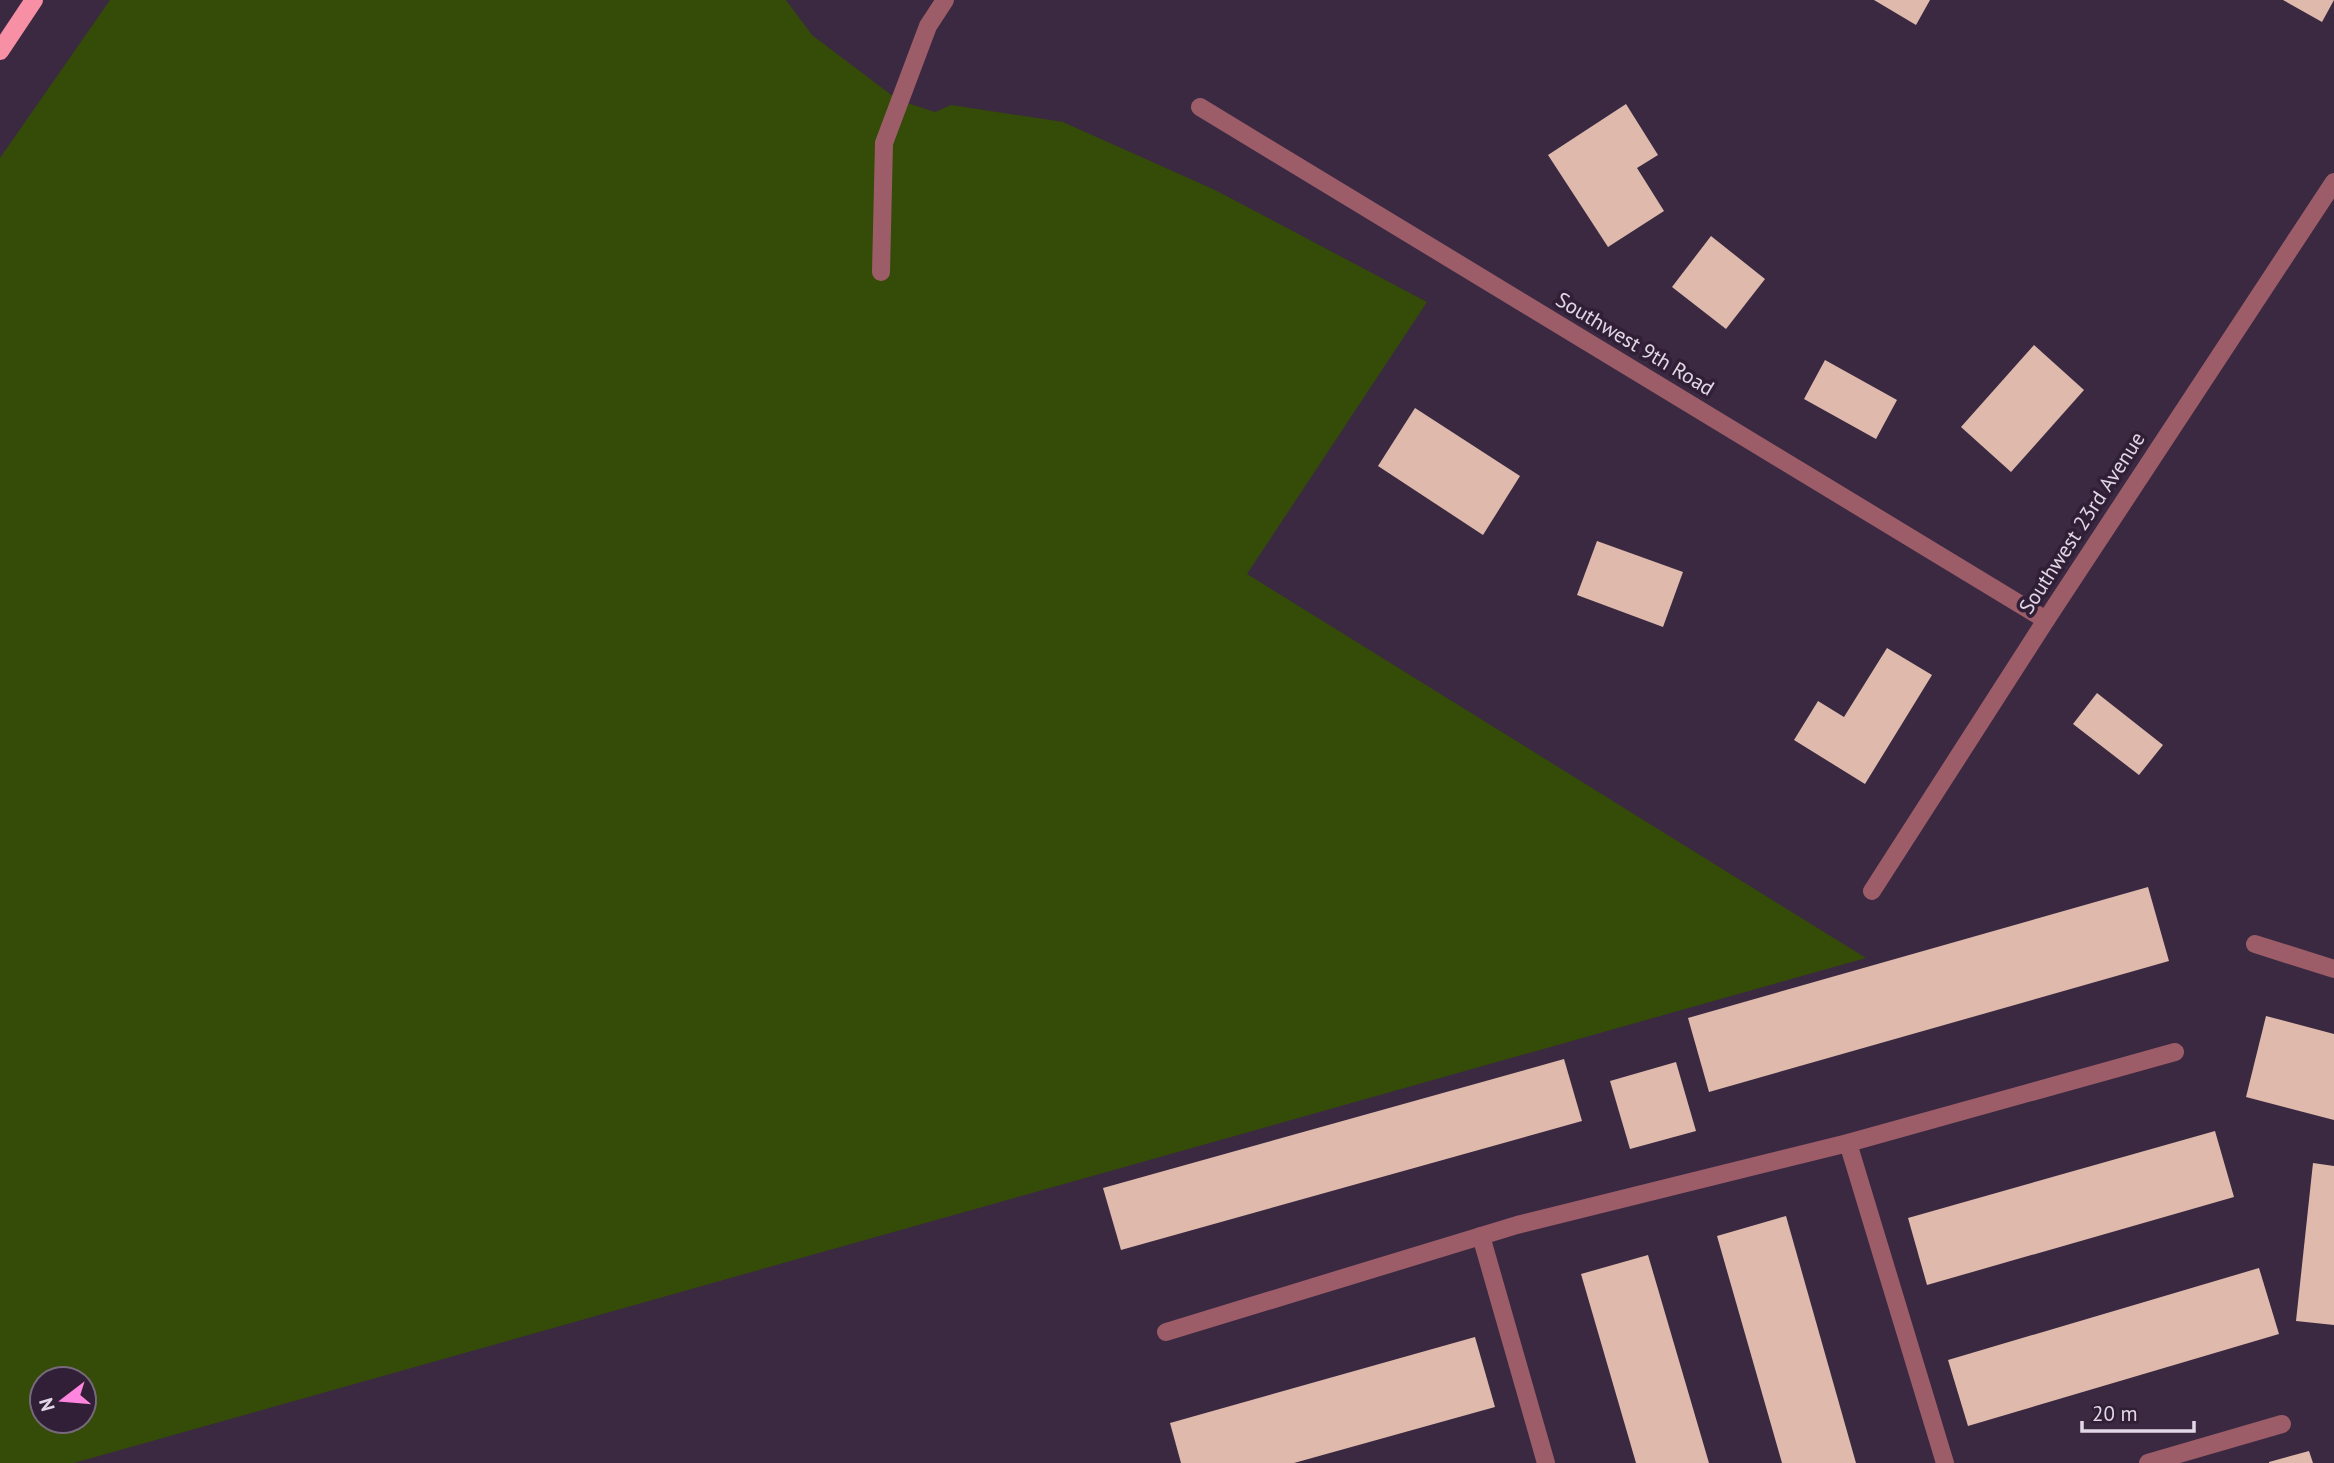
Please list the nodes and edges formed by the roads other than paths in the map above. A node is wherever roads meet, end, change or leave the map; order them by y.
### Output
1 (34, 0) edge
2 (945, 0) edge
3 (0, 51) edge
4 (1200, 107) dead end
5 (2334, 182) edge
6 (881, 272) dead end
7 (2046, 620) junction
8 (1871, 891) dead end
9 (2255, 944) dead end
10 (2334, 970) edge
11 (2175, 1052) dead end
12 (1848, 1143) junction
13 (1481, 1236) junction
14 (1166, 1332) dead end
15 (2282, 1424) dead end
16 (1546, 1463) edge
17 (1945, 1463) edge
18 (2151, 1463) edge

1 - 3 main road
2 - 6 street
4 - 7 street, Southwest 9th Road
5 - 7 street, Southwest 23rd Avenue
7 - 8 street, Southwest 23rd Avenue
9 - 10 street
11 - 12 street
12 - 13 street
12 - 17 street
13 - 14 street
13 - 16 street
15 - 18 street

